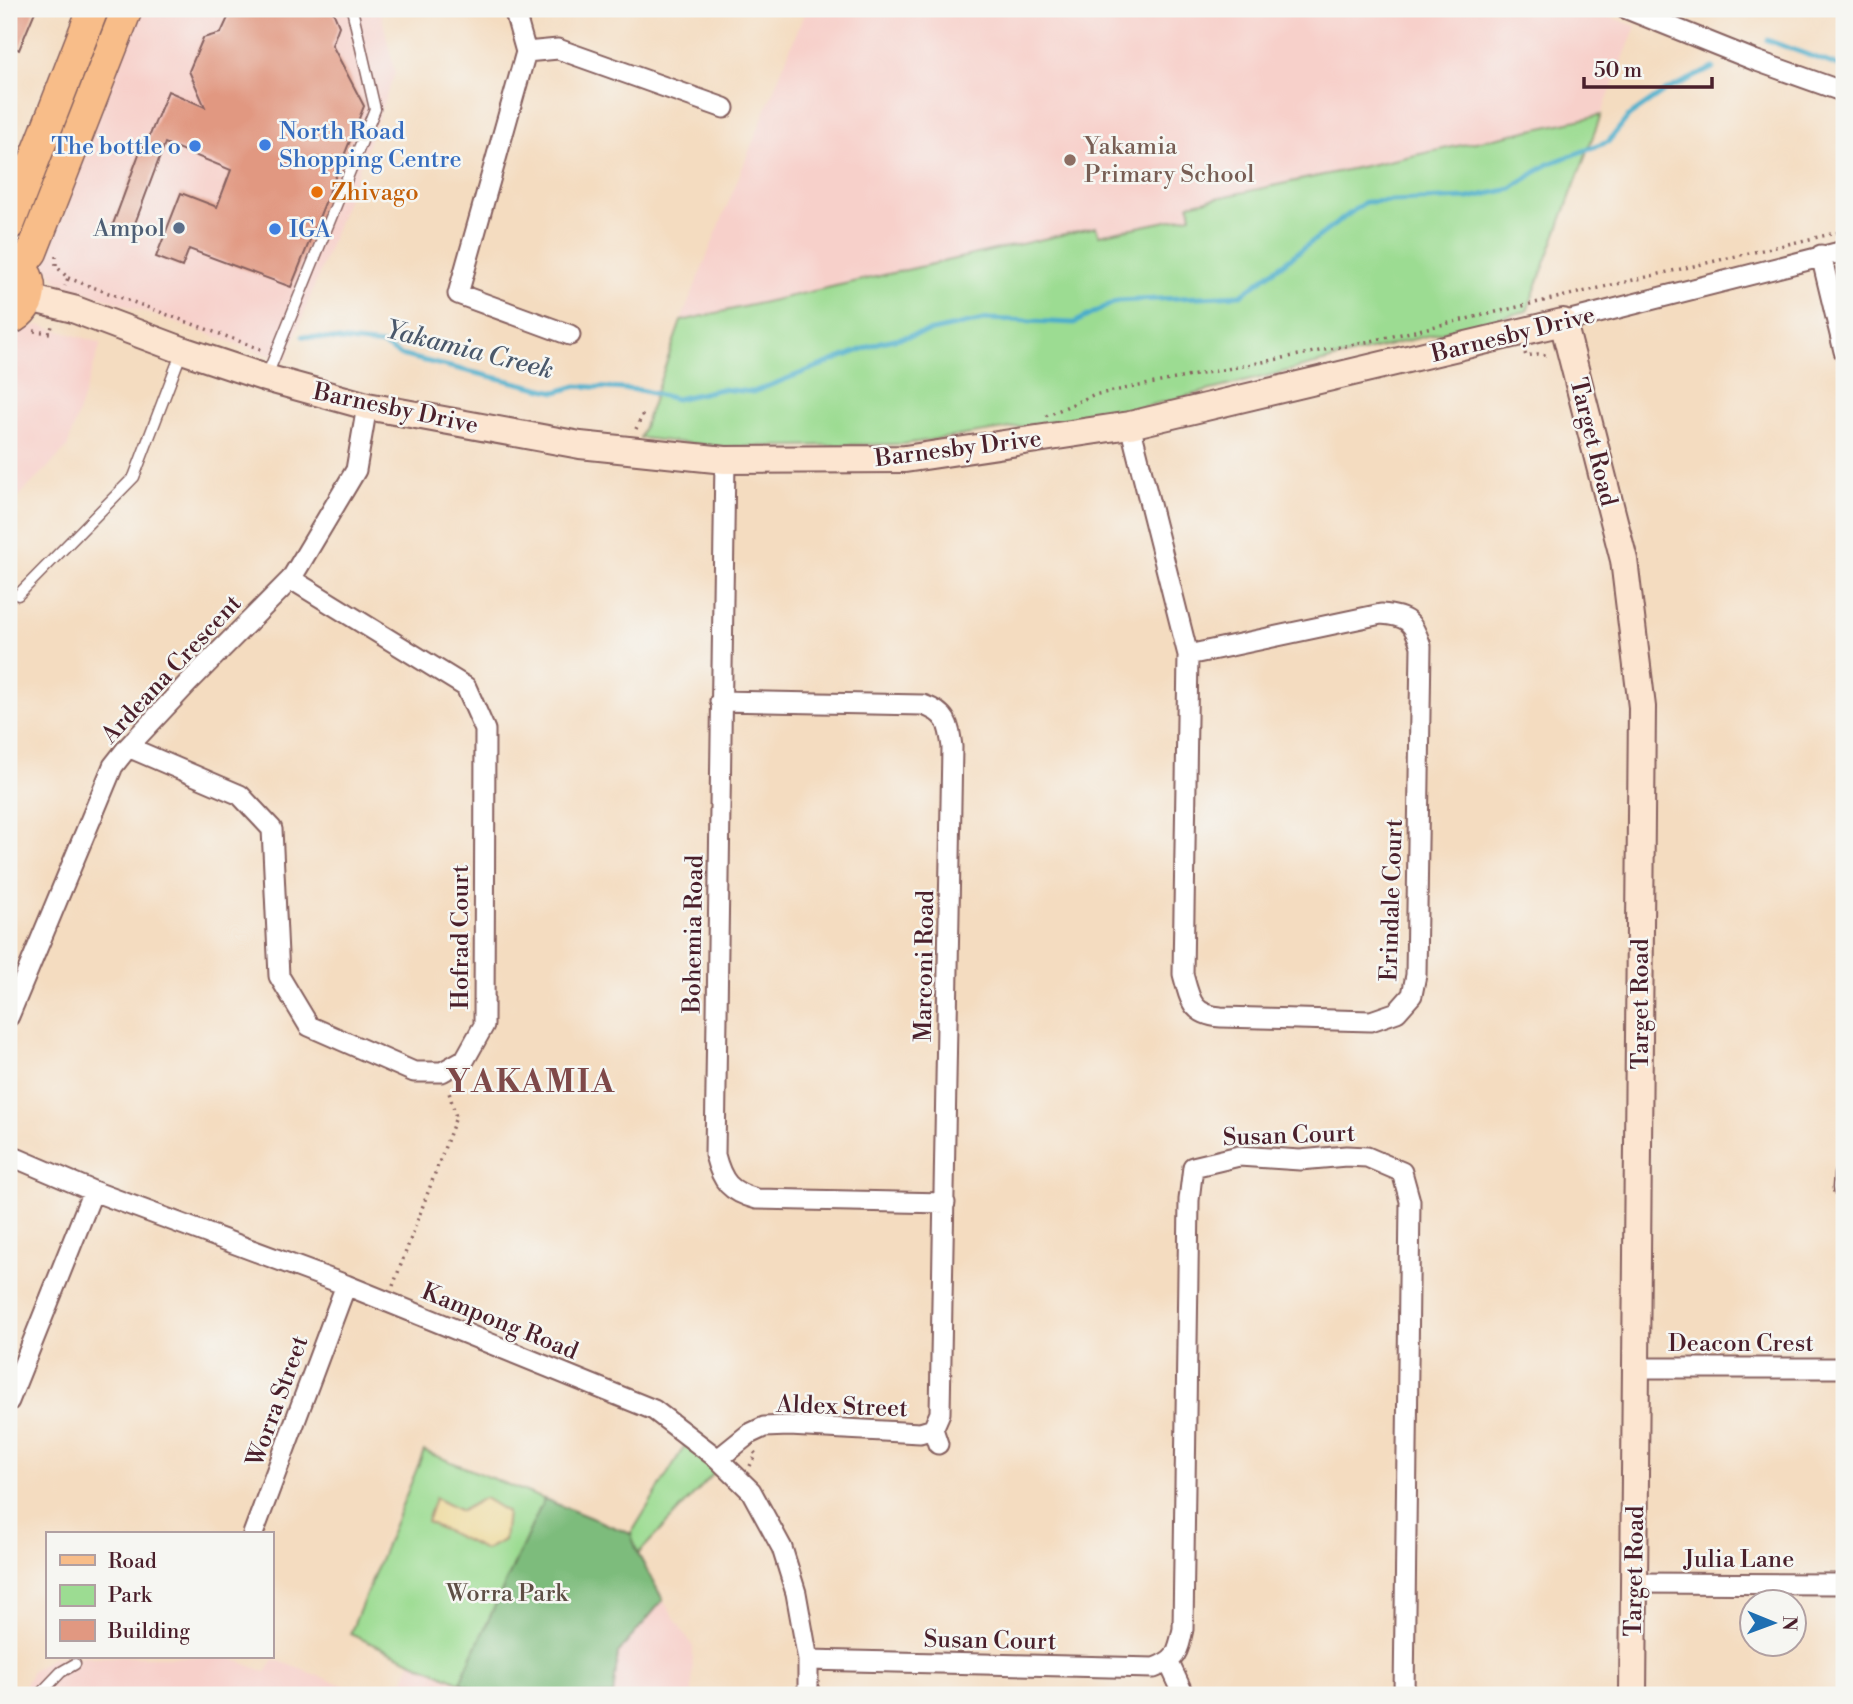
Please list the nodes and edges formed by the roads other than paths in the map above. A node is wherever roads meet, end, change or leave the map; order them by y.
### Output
1 (93, 9) edge
2 (127, 9) edge
3 (352, 9) edge
4 (514, 9) edge
5 (1627, 9) edge
6 (526, 52) junction
7 (1844, 92) edge
8 (724, 108) dead end
9 (60, 138) junction
10 (9, 225) edge
11 (1844, 251) edge
12 (1821, 255) junction
13 (15, 263) edge
14 (30, 298) junction
15 (9, 320) edge
16 (1563, 322) junction
17 (570, 335) dead end
18 (182, 350) junction
19 (1844, 351) edge
20 (271, 367) junction
21 (367, 406) junction
22 (1130, 425) junction
23 (725, 460) junction
24 (291, 579) junction
25 (18, 595) dead end
26 (1188, 654) junction
27 (720, 701) junction
28 (128, 747) junction
29 (9, 1016) edge
30 (9, 1155) edge
31 (93, 1191) junction
32 (945, 1203) junction
33 (346, 1285) junction
34 (1637, 1368) junction
35 (1844, 1368) edge
36 (9, 1401) edge
37 (935, 1436) joint
38 (718, 1459) junction
39 (254, 1532) edge
40 (1634, 1583) junction
41 (1844, 1584) edge
42 (808, 1660) junction
43 (1169, 1663) junction
44 (75, 1664) dead end
45 (1183, 1693) dead end
46 (39, 1695) edge
47 (808, 1695) edge
48 (1404, 1695) edge
49 (1633, 1695) edge

1 - 9 main road
2 - 9 main road
3 - 20 lane
4 - 6 street
5 - 7 street
6 - 8 street
6 - 17 street
9 - 10 main road
9 - 13 main road
11 - 12 street, Barnesby Drive
12 - 16 street, Barnesby Drive
12 - 19 street
13 - 14 main road
14 - 15 main road
14 - 18 street, Barnesby Drive
16 - 22 street, Barnesby Drive
16 - 34 street, Target Road
18 - 20 street, Barnesby Drive
18 - 25 lane
20 - 21 street, Barnesby Drive
21 - 23 street, Barnesby Drive
21 - 24 street, Ardeana Crescent
22 - 23 street, Barnesby Drive
22 - 26 street, Erindale Court
23 - 27 street, Bohemia Road
24 - 28 street, Ardeana Crescent
24 - 28 street, Hofrad Court
26 - 26 street, Erindale Court
27 - 32 street, Bohemia Road
27 - 32 street, Marconi Road
28 - 29 street, Ardeana Crescent
30 - 31 street, Kampong Road
31 - 33 street, Kampong Road
31 - 36 street
32 - 37 street, Marconi Road
33 - 38 street, Kampong Road
33 - 39 street, Worra Street
34 - 35 street, Deacon Crest
34 - 40 street, Target Road
37 - 38 street, Aldex Street
38 - 42 street, Kampong Road
40 - 41 street, Julia Lane
40 - 49 street, Target Road
42 - 43 street, Susan Court
42 - 47 street, Kampong Road
43 - 45 street
43 - 48 street, Susan Court
44 - 46 lane

